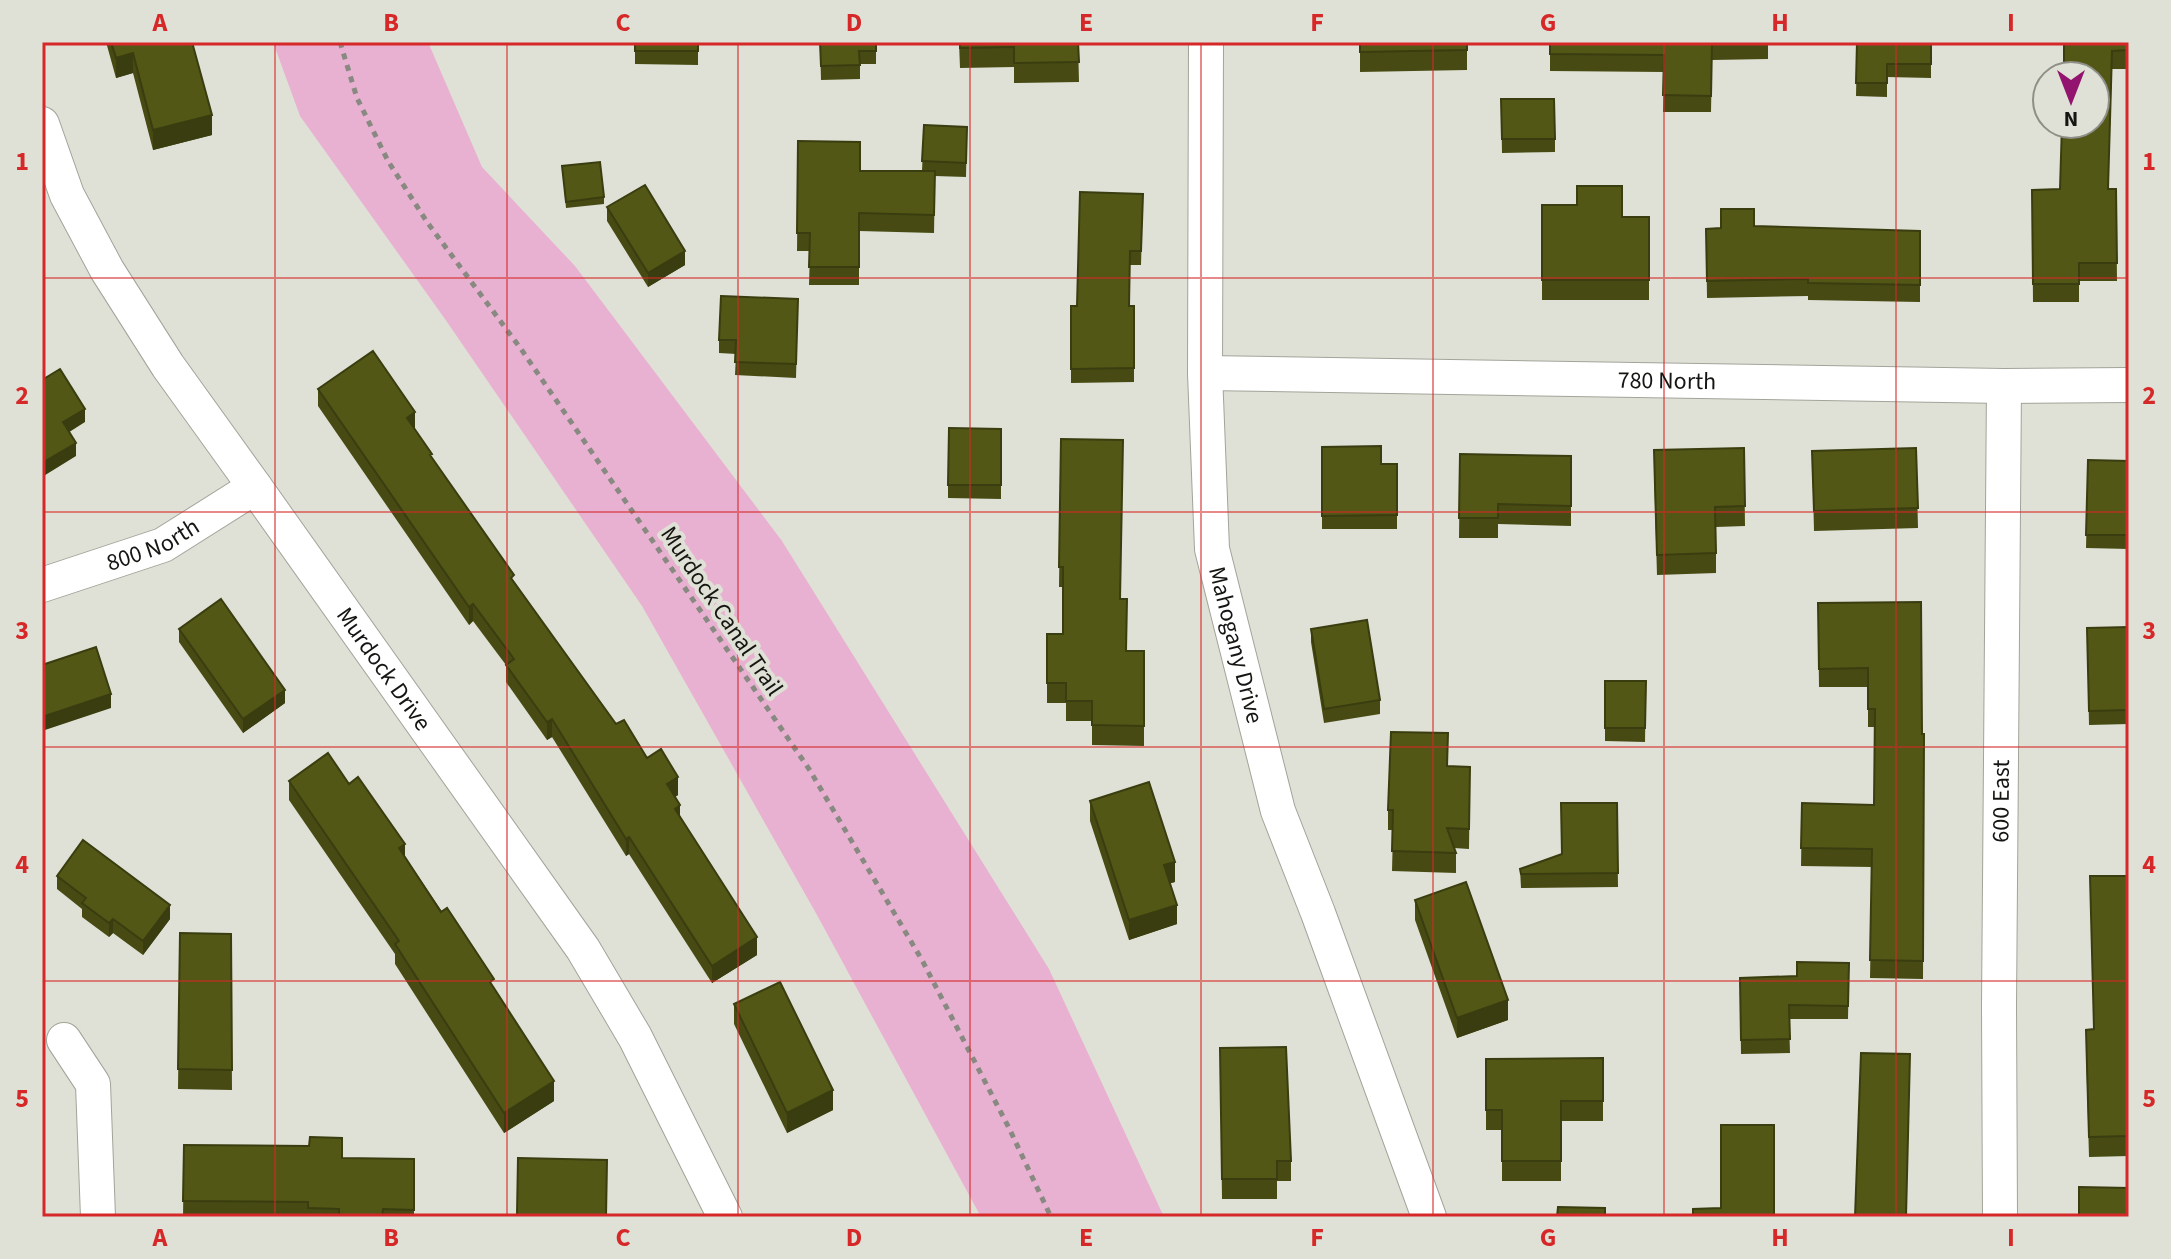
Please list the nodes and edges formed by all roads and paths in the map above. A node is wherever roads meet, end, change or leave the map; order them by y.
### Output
1 (340, 42) edge
2 (1206, 42) edge
3 (42, 124) edge
4 (1205, 373) junction
5 (2129, 385) edge
6 (2004, 386) junction
7 (255, 487) junction
8 (42, 585) edge
9 (64, 1040) dead end
10 (98, 1217) edge
11 (725, 1217) edge
12 (1051, 1217) edge
13 (1429, 1217) edge
14 (2000, 1217) edge

1 - 12 path, Murdock Canal Trail
2 - 4 street, Mahogany Drive
3 - 7 street, Murdock Drive
4 - 6 street, 780 North
4 - 13 street, Mahogany Drive
5 - 6 street, 780 North
6 - 14 street, 600 East
7 - 8 street, 800 North
7 - 11 street, Murdock Drive
9 - 10 street

